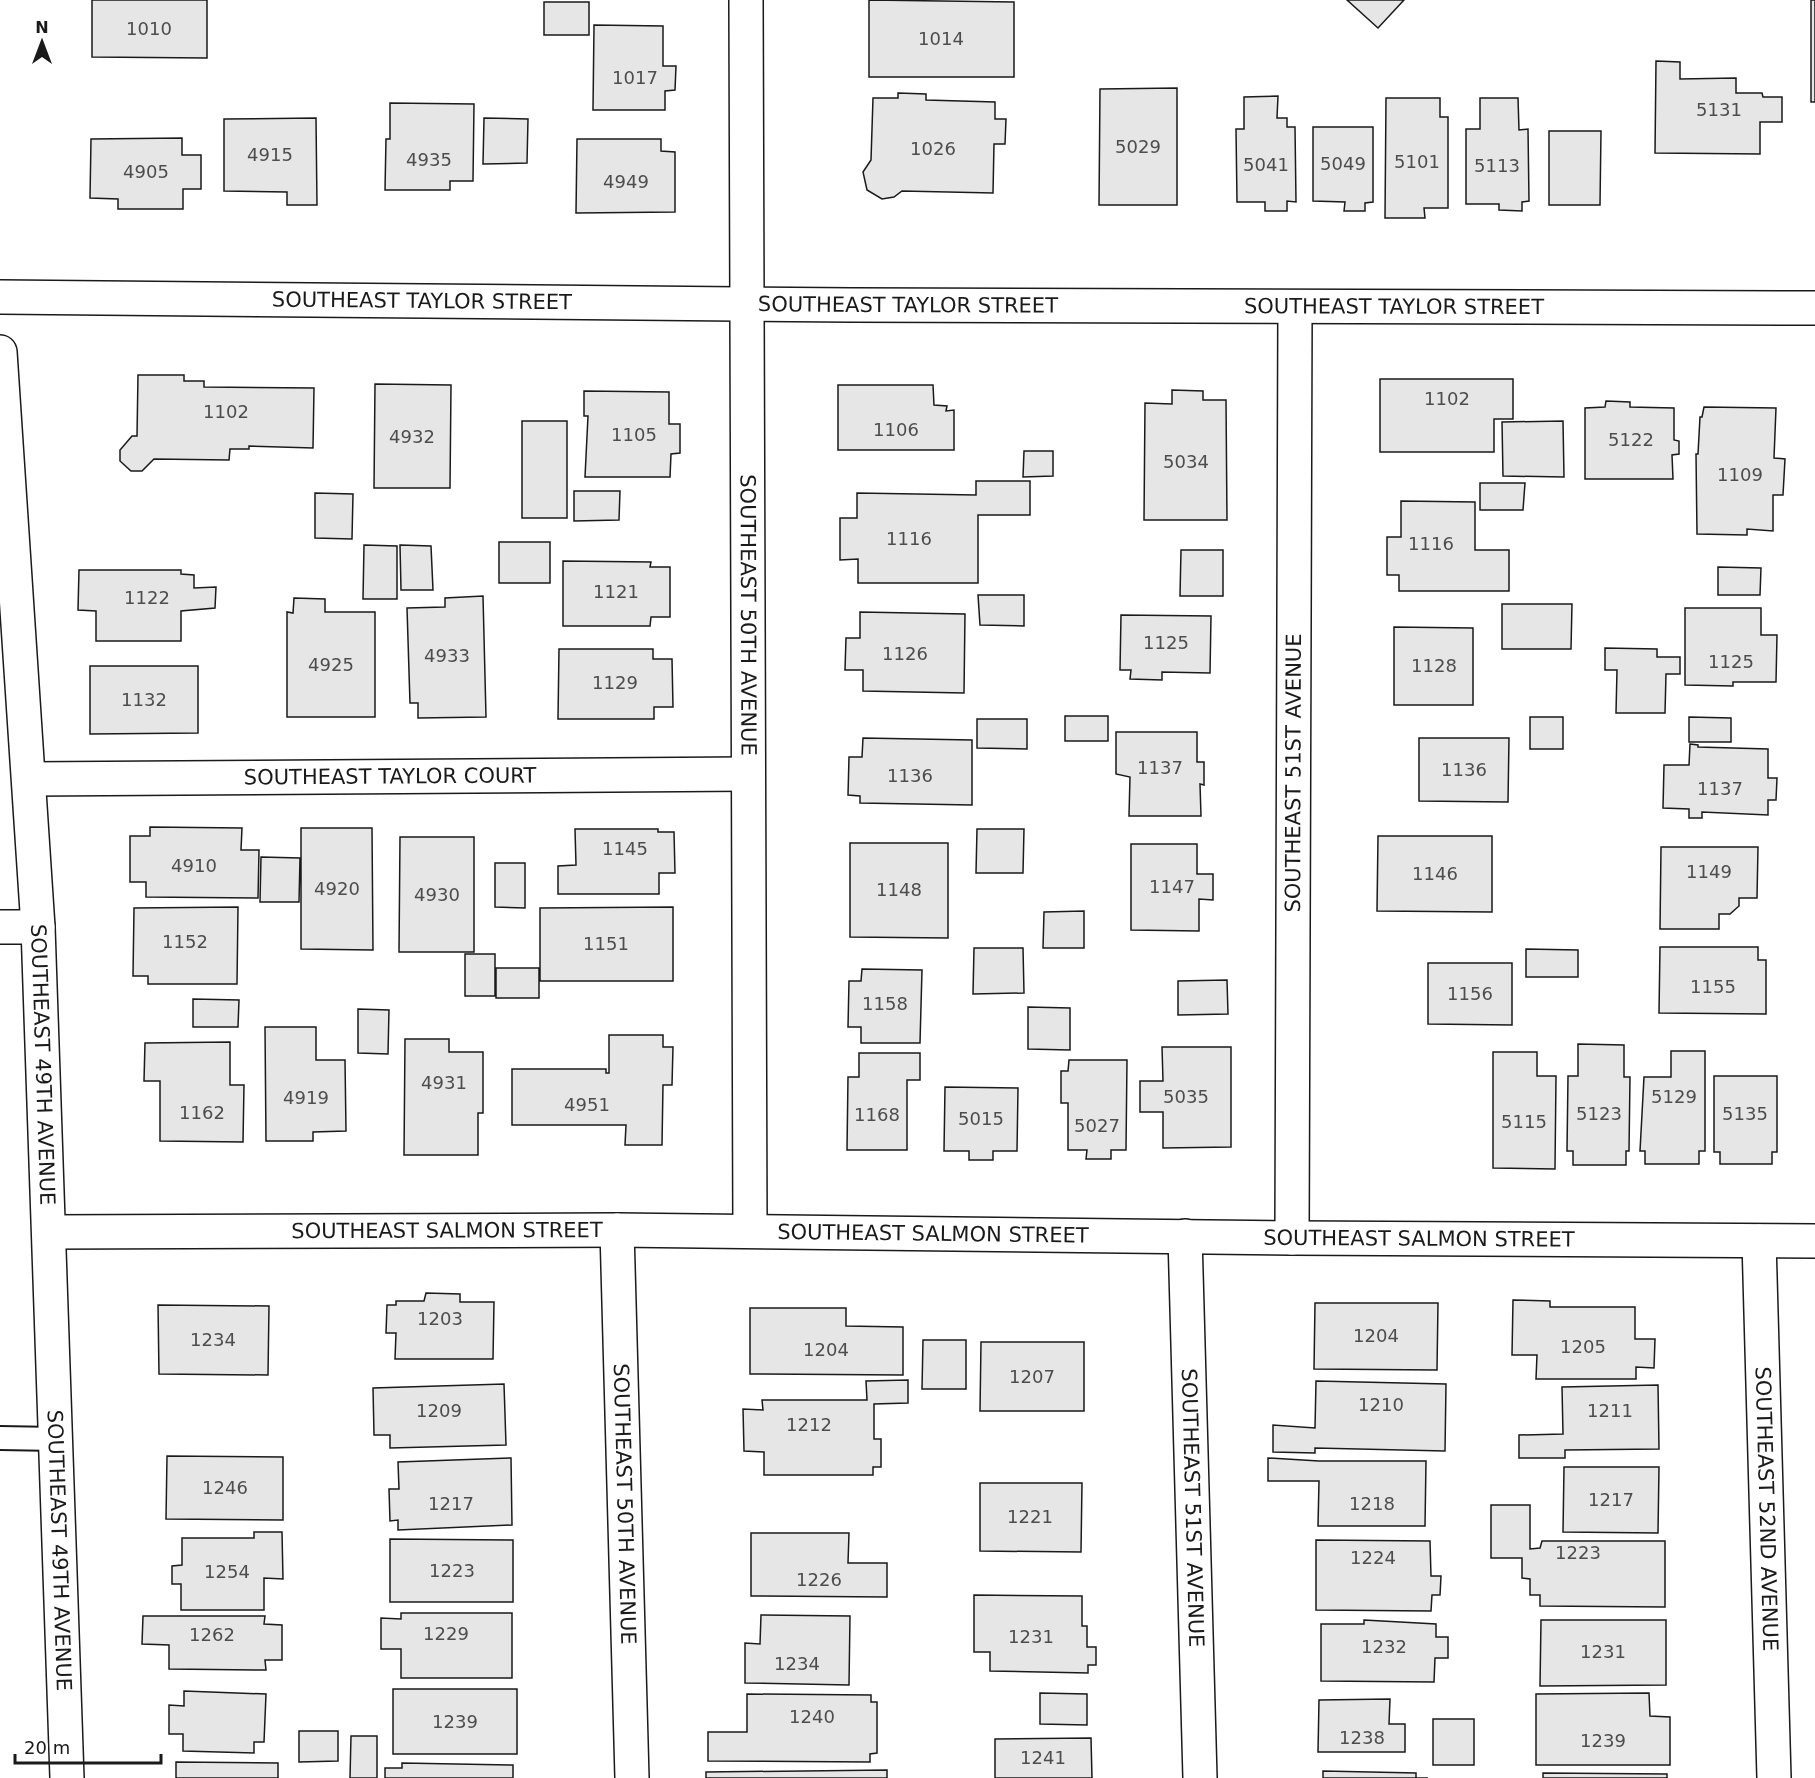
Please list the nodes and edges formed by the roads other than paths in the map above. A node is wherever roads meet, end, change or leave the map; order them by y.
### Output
1 (746, 0) edge
2 (0, 297) edge
3 (746, 304) junction
4 (1295, 307) junction
5 (1815, 308) edge
6 (0, 352) edge
7 (1, 393) edge
8 (748, 774) junction
9 (30, 779) junction
10 (0, 927) edge
11 (38, 927) junction
12 (617, 1230) junction
13 (750, 1231) junction
14 (49, 1232) junction
15 (1185, 1236) junction
16 (1292, 1239) junction
17 (1759, 1241) junction
18 (1815, 1241) edge
19 (0, 1438) edge
20 (56, 1439) junction
21 (67, 1778) edge
22 (632, 1778) edge
23 (1200, 1778) edge
24 (1774, 1778) edge

1 - 3 street, SOUTHEAST 50TH AVENUE
2 - 3 street, SOUTHEAST TAYLOR STREET
3 - 4 street, SOUTHEAST TAYLOR STREET
3 - 8 street, SOUTHEAST 50TH AVENUE
4 - 5 street, SOUTHEAST TAYLOR STREET
4 - 16 street, SOUTHEAST 51ST AVENUE
6 - 7 street, SOUTHEAST 49TH AVENUE
7 - 9 street, SOUTHEAST 49TH AVENUE
8 - 9 street, SOUTHEAST TAYLOR COURT
8 - 13 street, SOUTHEAST 50TH AVENUE
9 - 11 street, SOUTHEAST 49TH AVENUE
10 - 11 street
11 - 14 street, SOUTHEAST 49TH AVENUE
12 - 13 street, SOUTHEAST SALMON STREET
12 - 14 street, SOUTHEAST SALMON STREET
12 - 22 street, SOUTHEAST 50TH AVENUE
13 - 15 street, SOUTHEAST SALMON STREET
14 - 20 street, SOUTHEAST 49TH AVENUE
15 - 16 street, SOUTHEAST SALMON STREET
15 - 23 street, SOUTHEAST 51ST AVENUE
16 - 17 street, SOUTHEAST SALMON STREET
17 - 18 street, SOUTHEAST SALMON STREET
17 - 24 street, SOUTHEAST 52ND AVENUE
19 - 20 lane
20 - 21 street, SOUTHEAST 49TH AVENUE

